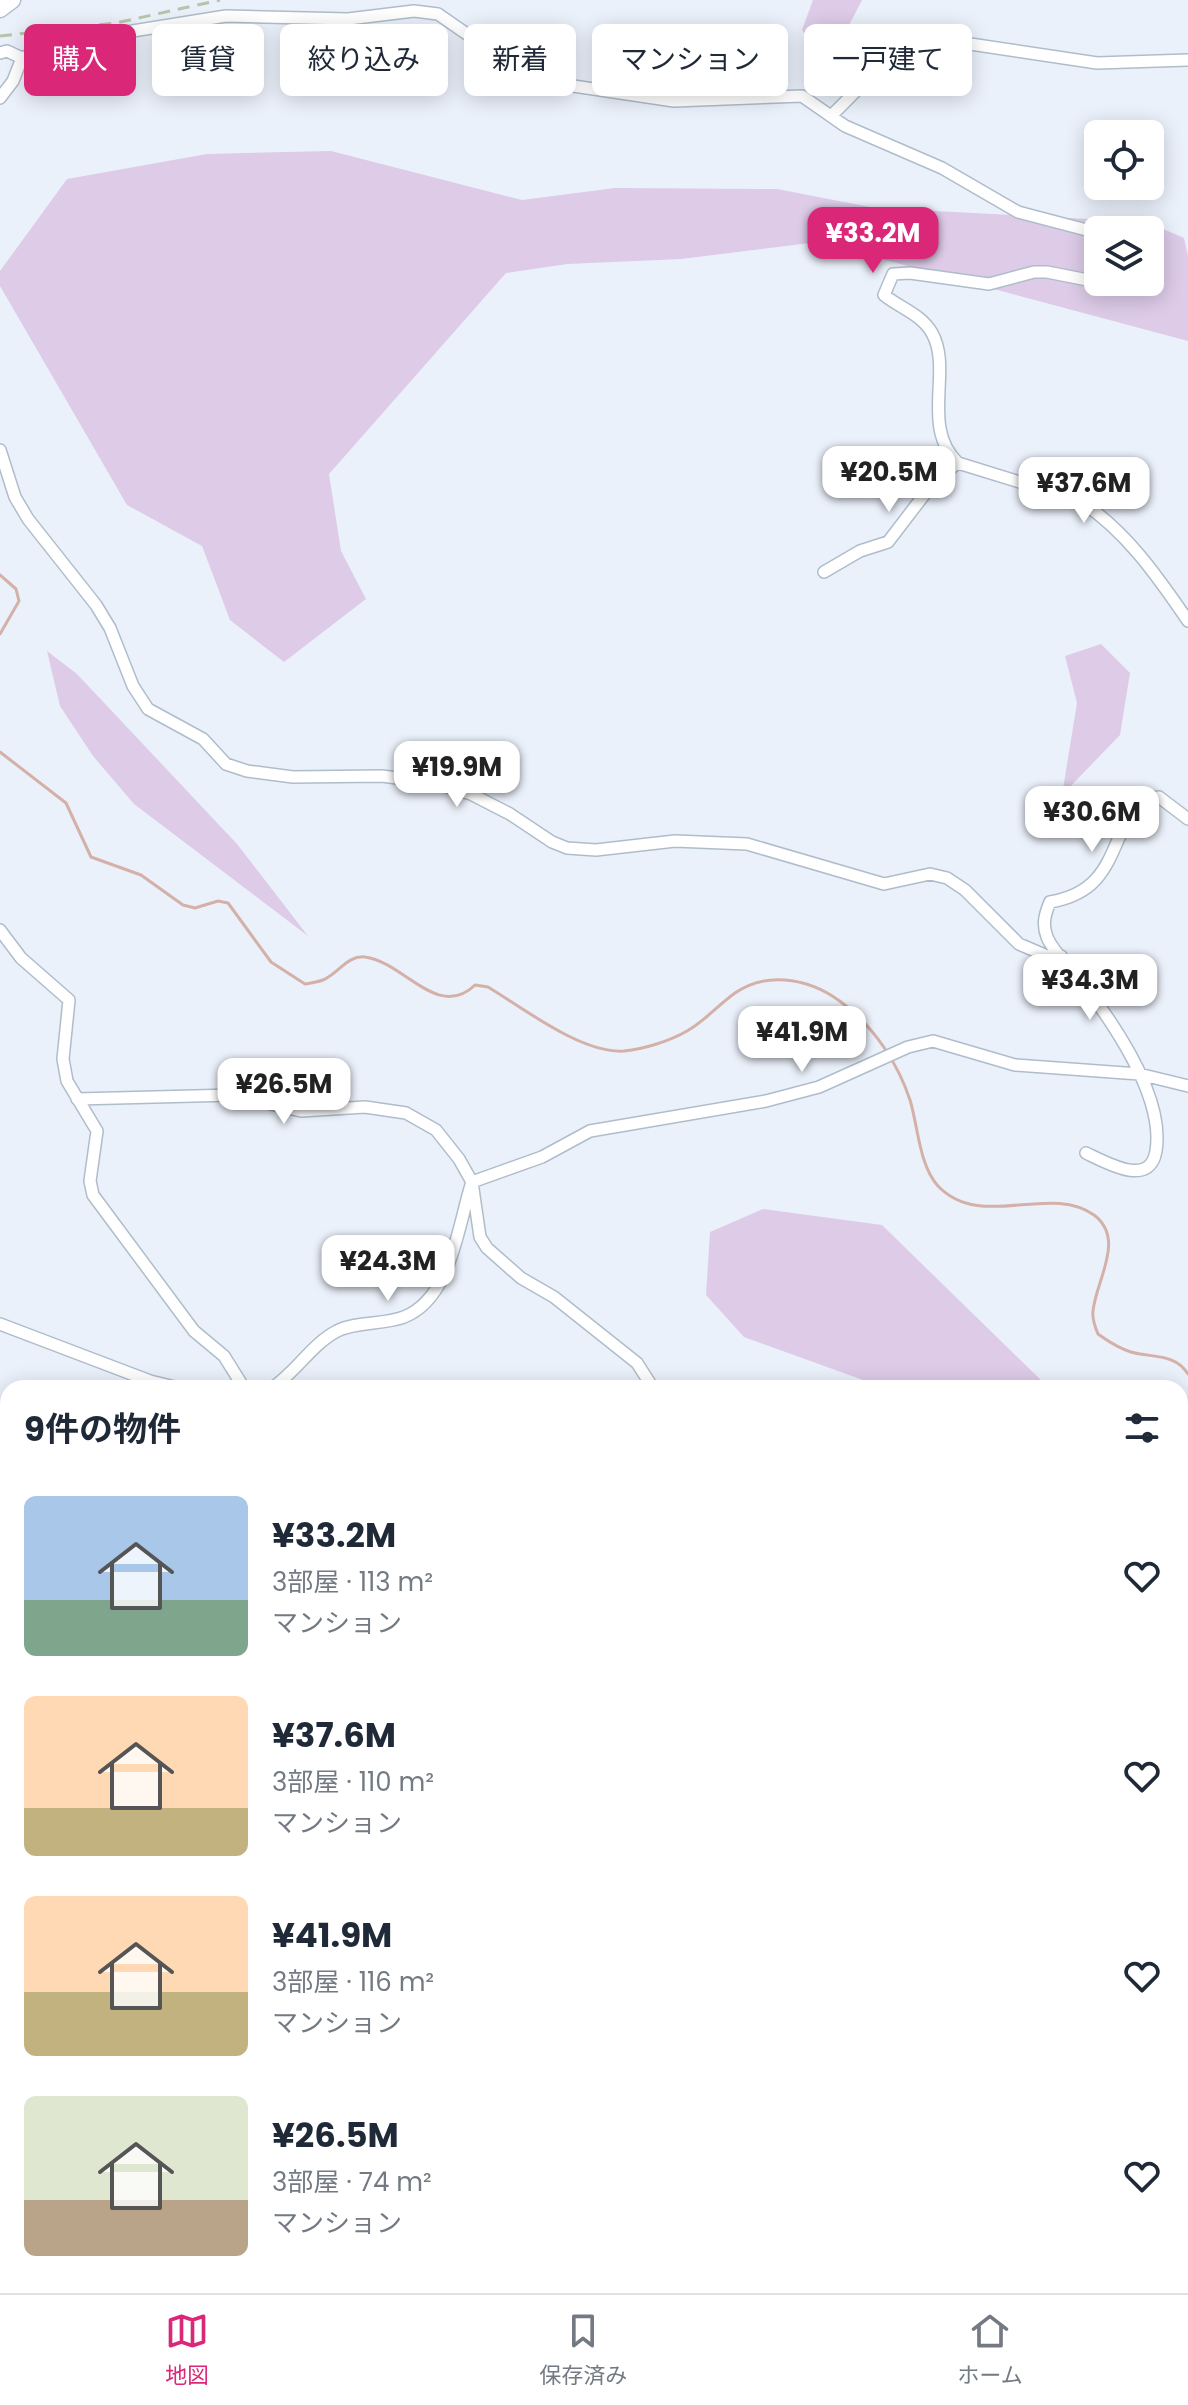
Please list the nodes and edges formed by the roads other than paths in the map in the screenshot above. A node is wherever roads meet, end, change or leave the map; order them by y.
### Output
1 (12, 0) edge
2 (0, 9) edge
3 (0, 53) edge
4 (22, 58) junction
5 (1188, 60) edge
6 (0, 98) edge
7 (832, 115) junction
8 (1084, 229) edge
9 (1084, 279) edge
10 (0, 450) edge
11 (958, 463) junction
12 (824, 572) dead end
13 (1188, 621) edge
14 (1188, 819) edge
15 (0, 930) edge
16 (1061, 956) junction
17 (1139, 1074) junction
18 (1188, 1086) edge
19 (77, 1099) junction
20 (1086, 1153) dead end
21 (472, 1182) junction
22 (0, 1324) edge
23 (147, 1380) edge
24 (239, 1380) edge
25 (280, 1380) edge
26 (648, 1380) edge

1 - 2 main road
3 - 4 street
4 - 6 street
4 - 7 street
5 - 7 street
7 - 8 street
9 - 11 street
10 - 16 street
11 - 12 street
11 - 13 street
14 - 16 street
15 - 19 street
16 - 17 street
17 - 18 street
17 - 20 street
17 - 21 street
19 - 21 street
19 - 24 street
21 - 25 street
21 - 26 street
22 - 23 street

